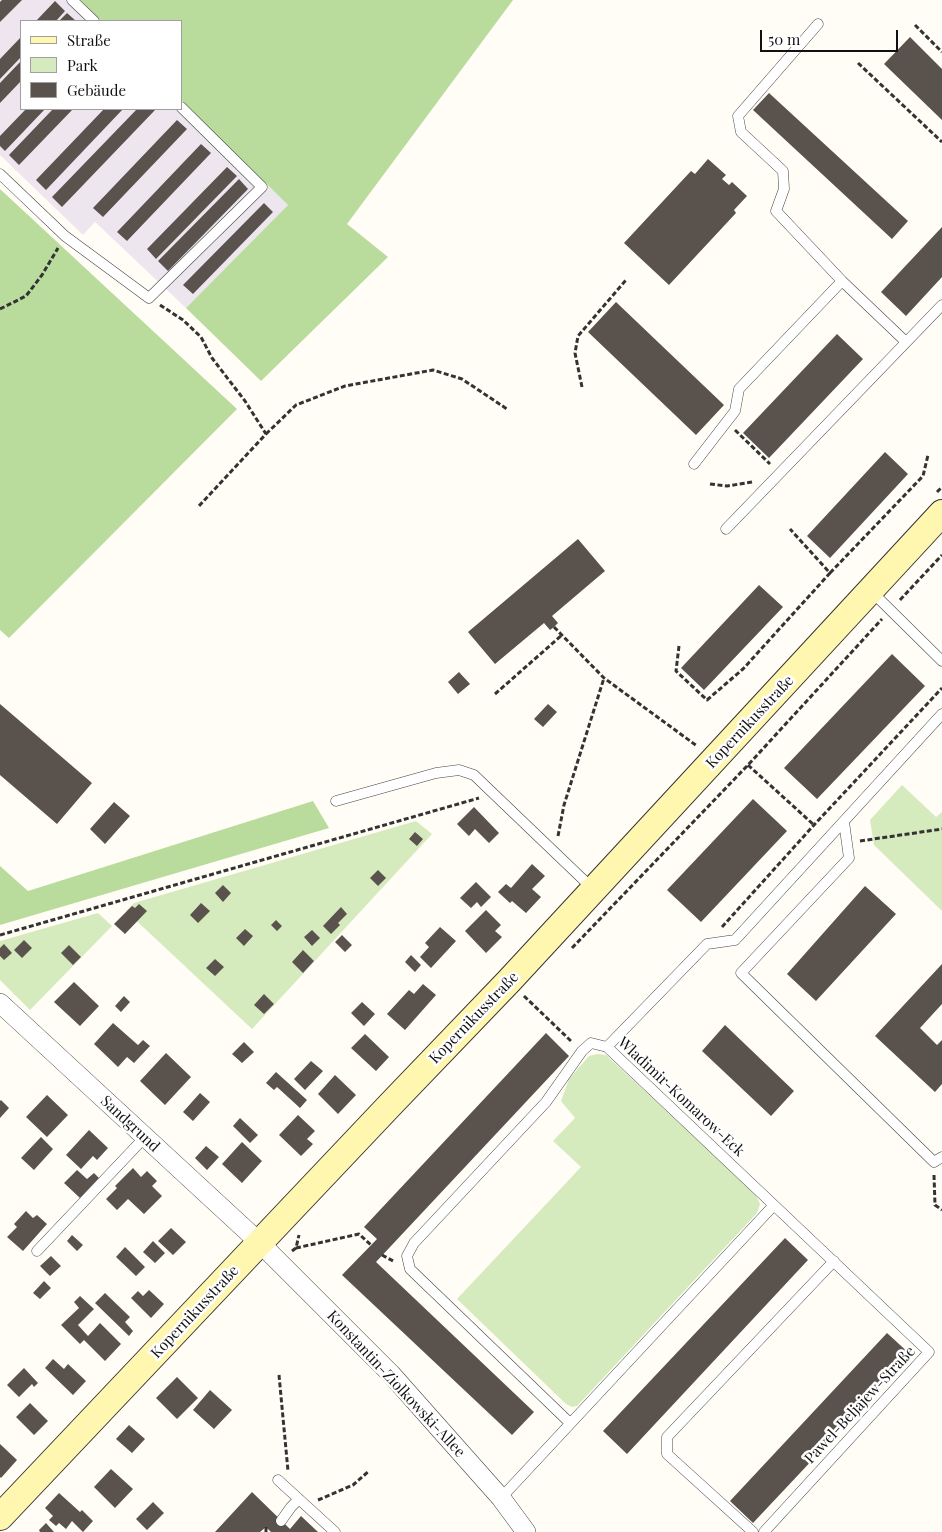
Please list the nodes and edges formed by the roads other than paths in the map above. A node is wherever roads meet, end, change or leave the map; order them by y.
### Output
1 (72, 0) edge
2 (93, 20) edge
3 (818, 24) dead end
4 (182, 108) edge
5 (0, 174) edge
6 (842, 281) junction
7 (942, 305) edge
8 (906, 342) junction
9 (694, 464) dead end
10 (942, 513) edge
11 (726, 529) dead end
12 (870, 592) junction
13 (942, 661) edge
14 (942, 714) edge
15 (336, 801) dead end
16 (844, 822) junction
17 (594, 890) junction
18 (0, 1004) edge
19 (607, 1047) junction
20 (145, 1138) junction
21 (938, 1159) edge
22 (774, 1205) junction
23 (260, 1243) junction
24 (38, 1251) dead end
25 (834, 1261) junction
26 (570, 1423) junction
27 (278, 1480) dead end
28 (501, 1498) junction
29 (302, 1502) junction
30 (0, 1517) edge
31 (282, 1521) dead end
32 (335, 1532) edge
33 (526, 1532) edge
34 (753, 1532) edge
35 (764, 1532) edge

1 - 2 lane
3 - 6 lane
4 - 5 lane
6 - 8 lane
6 - 9 lane
7 - 8 lane
8 - 11 lane
10 - 12 main road, Kopernikusstraße
12 - 13 lane
12 - 17 main road, Kopernikusstraße
14 - 16 lane
15 - 17 lane
16 - 19 lane
16 - 21 lane
17 - 23 main road, Kopernikusstraße
18 - 20 street, Sandgrund
19 - 22 lane, Wladimir-Komarow-Eck
19 - 26 lane, Wladimir-Komarow-Eck
20 - 23 street, Sandgrund
20 - 24 lane
22 - 25 lane, Pawel-Beljajew-Straße
22 - 26 lane
23 - 28 street, Konstantin-Ziolkowski-Allee
23 - 30 main road, Kopernikusstraße
25 - 34 lane
25 - 35 lane, Pawel-Beljajew-Straße
26 - 28 lane
27 - 29 lane
28 - 33 street, Konstantin-Ziolkowski-Allee
29 - 31 lane
29 - 32 lane

